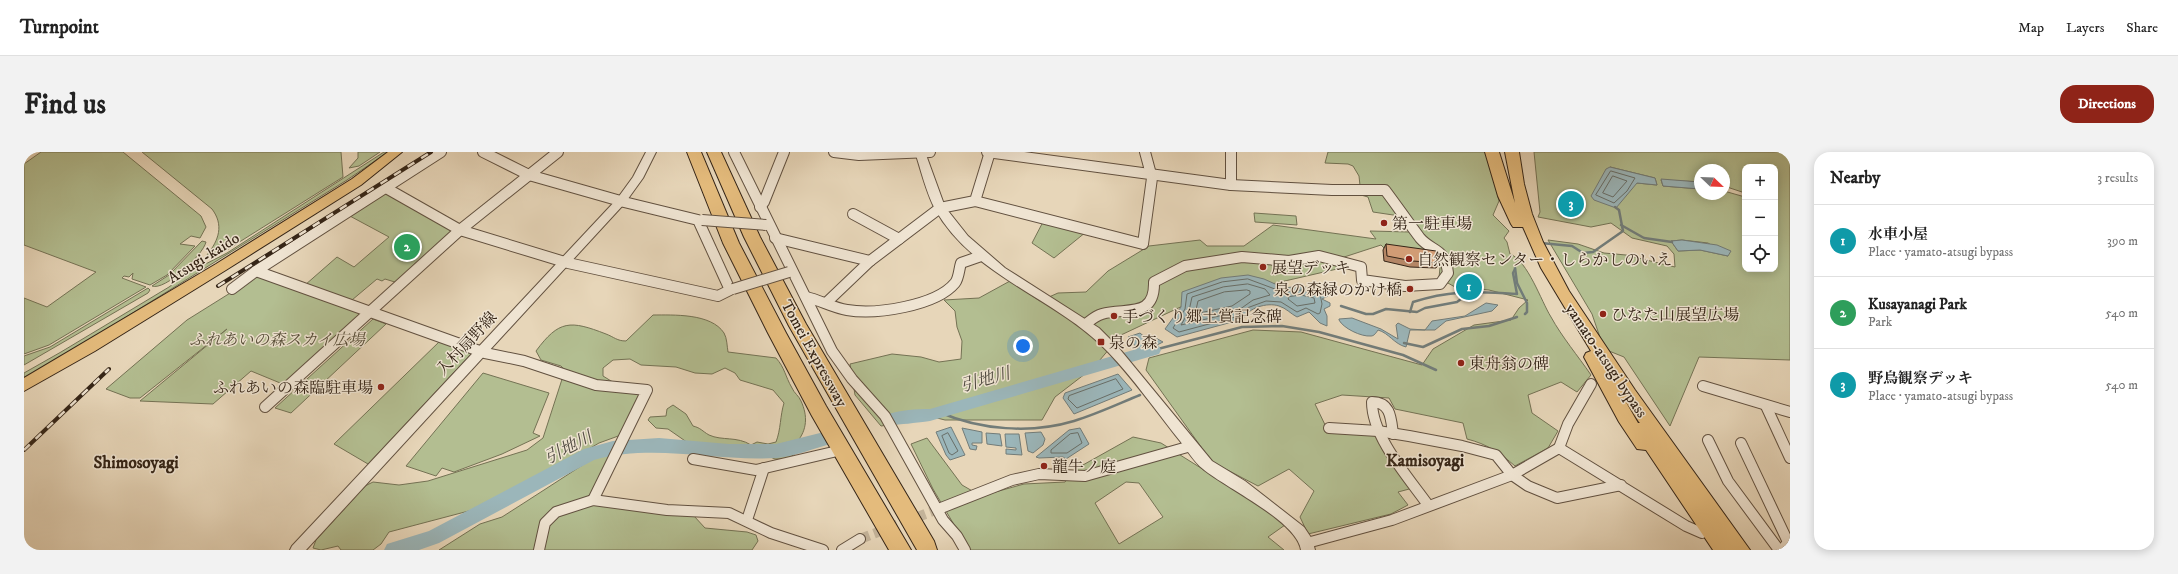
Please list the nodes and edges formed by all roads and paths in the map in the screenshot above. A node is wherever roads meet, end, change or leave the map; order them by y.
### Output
1 (396, 152) edge
2 (441, 152) edge
3 (484, 152) edge
4 (558, 152) edge
5 (651, 152) edge
6 (694, 152) edge
7 (714, 152) edge
8 (734, 152) edge
9 (784, 152) edge
10 (834, 152) edge
11 (923, 152) edge
12 (989, 152) edge
13 (1145, 152) edge
14 (1231, 152) edge
15 (1492, 152) edge
16 (1502, 152) edge
17 (1512, 152) edge
18 (1519, 152) edge
19 (529, 175) junction
20 (1152, 175) junction
21 (1231, 185) junction
22 (386, 188) junction
23 (1514, 197) junction
24 (621, 201) junction
25 (976, 201) junction
26 (760, 207) junction
27 (940, 208) junction
28 (853, 214) dead end
29 (700, 220) junction
30 (768, 225) junction
31 (460, 230) junction
32 (775, 238) junction
33 (899, 239) junction
34 (981, 256) junction
35 (870, 261) junction
36 (564, 262) junction
37 (256, 271) junction
38 (791, 271) junction
39 (232, 289) dead end
40 (732, 290) junction
41 (806, 297) junction
42 (826, 303) junction
43 (370, 311) junction
44 (1570, 315) junction
45 (1086, 324) junction
46 (482, 351) junction
47 (1592, 357) junction
48 (1591, 384) dead end
49 (24, 385) edge
50 (1703, 386) dead end
51 (1626, 389) junction
52 (1766, 406) junction
53 (265, 407) dead end
54 (1790, 412) edge
55 (1329, 428) dead end
56 (1378, 431) junction
57 (1394, 434) junction
58 (1708, 440) dead end
59 (1741, 443) dead end
60 (1191, 446) junction
61 (1559, 448) junction
62 (833, 452) dead end
63 (1790, 458) edge
64 (692, 459) dead end
65 (764, 468) junction
66 (1512, 476) junction
67 (1621, 485) junction
68 (593, 500) junction
69 (1428, 505) junction
70 (941, 508) tunnel mouth
71 (747, 520) junction
72 (1702, 533) junction
73 (860, 539) tunnel mouth
74 (302, 545) edge
75 (1308, 546) edge
76 (927, 548) dead end
77 (848, 549) edge
78 (539, 550) edge
79 (822, 550) edge
80 (900, 550) edge
81 (965, 550) edge
82 (1714, 550) edge
83 (1724, 550) edge
84 (1741, 550) edge
85 (1749, 550) edge
86 (1780, 550) edge

1 - 49 main road, Atsugi-kaido
2 - 22 street
3 - 19 street
4 - 19 street
5 - 24 street, 入村扇野線
6 - 80 highway, Tomei Expressway
7 - 76 highway, Tomei Expressway
8 - 26 street
9 - 26 street
10 - 11 street
11 - 27 street
12 - 20 street
12 - 25 street
13 - 20 street
14 - 21 street
15 - 23 highway
16 - 23 highway, yamato-atsugi bypass
17 - 23 highway, yamato-atsugi bypass
18 - 23 highway
19 - 24 street
19 - 31 street
20 - 21 street
20 - 25 street
21 - 45 street
22 - 31 street
22 - 37 street
23 - 44 highway, yamato-atsugi bypass
24 - 29 street
24 - 36 street, 入村扇野線
25 - 27 street
26 - 30 street
27 - 33 street
27 - 34 street
28 - 33 street
29 - 30 street, bridge
29 - 40 street
30 - 32 street
31 - 36 street
31 - 43 street
32 - 35 street
32 - 38 street
33 - 35 street
34 - 42 street
34 - 45 street
35 - 42 street
36 - 40 street
36 - 46 street, 入村扇野線
37 - 39 street
37 - 43 street
38 - 40 street, bridge
38 - 41 street
41 - 42 street
41 - 81 street
43 - 46 street
43 - 53 street
44 - 47 highway, yamato-atsugi bypass
44 - 51 highway, yamato-atsugi bypass
45 - 60 street
46 - 68 street
46 - 74 street, 入村扇野線
47 - 72 highway
47 - 83 highway, yamato-atsugi bypass
48 - 61 street
50 - 52 street
51 - 84 highway, yamato-atsugi bypass
51 - 85 highway
52 - 54 street
52 - 63 street
55 - 56 street
56 - 57 street
56 - 57 street
56 - 69 street
57 - 66 street
58 - 86 street
59 - 86 street
60 - 70 street
60 - 75 street
61 - 66 street
61 - 67 street
62 - 65 street
64 - 65 street
65 - 71 street
66 - 67 street
66 - 69 street
67 - 72 street
68 - 71 street
68 - 78 street
69 - 75 street
71 - 79 street
72 - 82 highway
73 - 77 street

